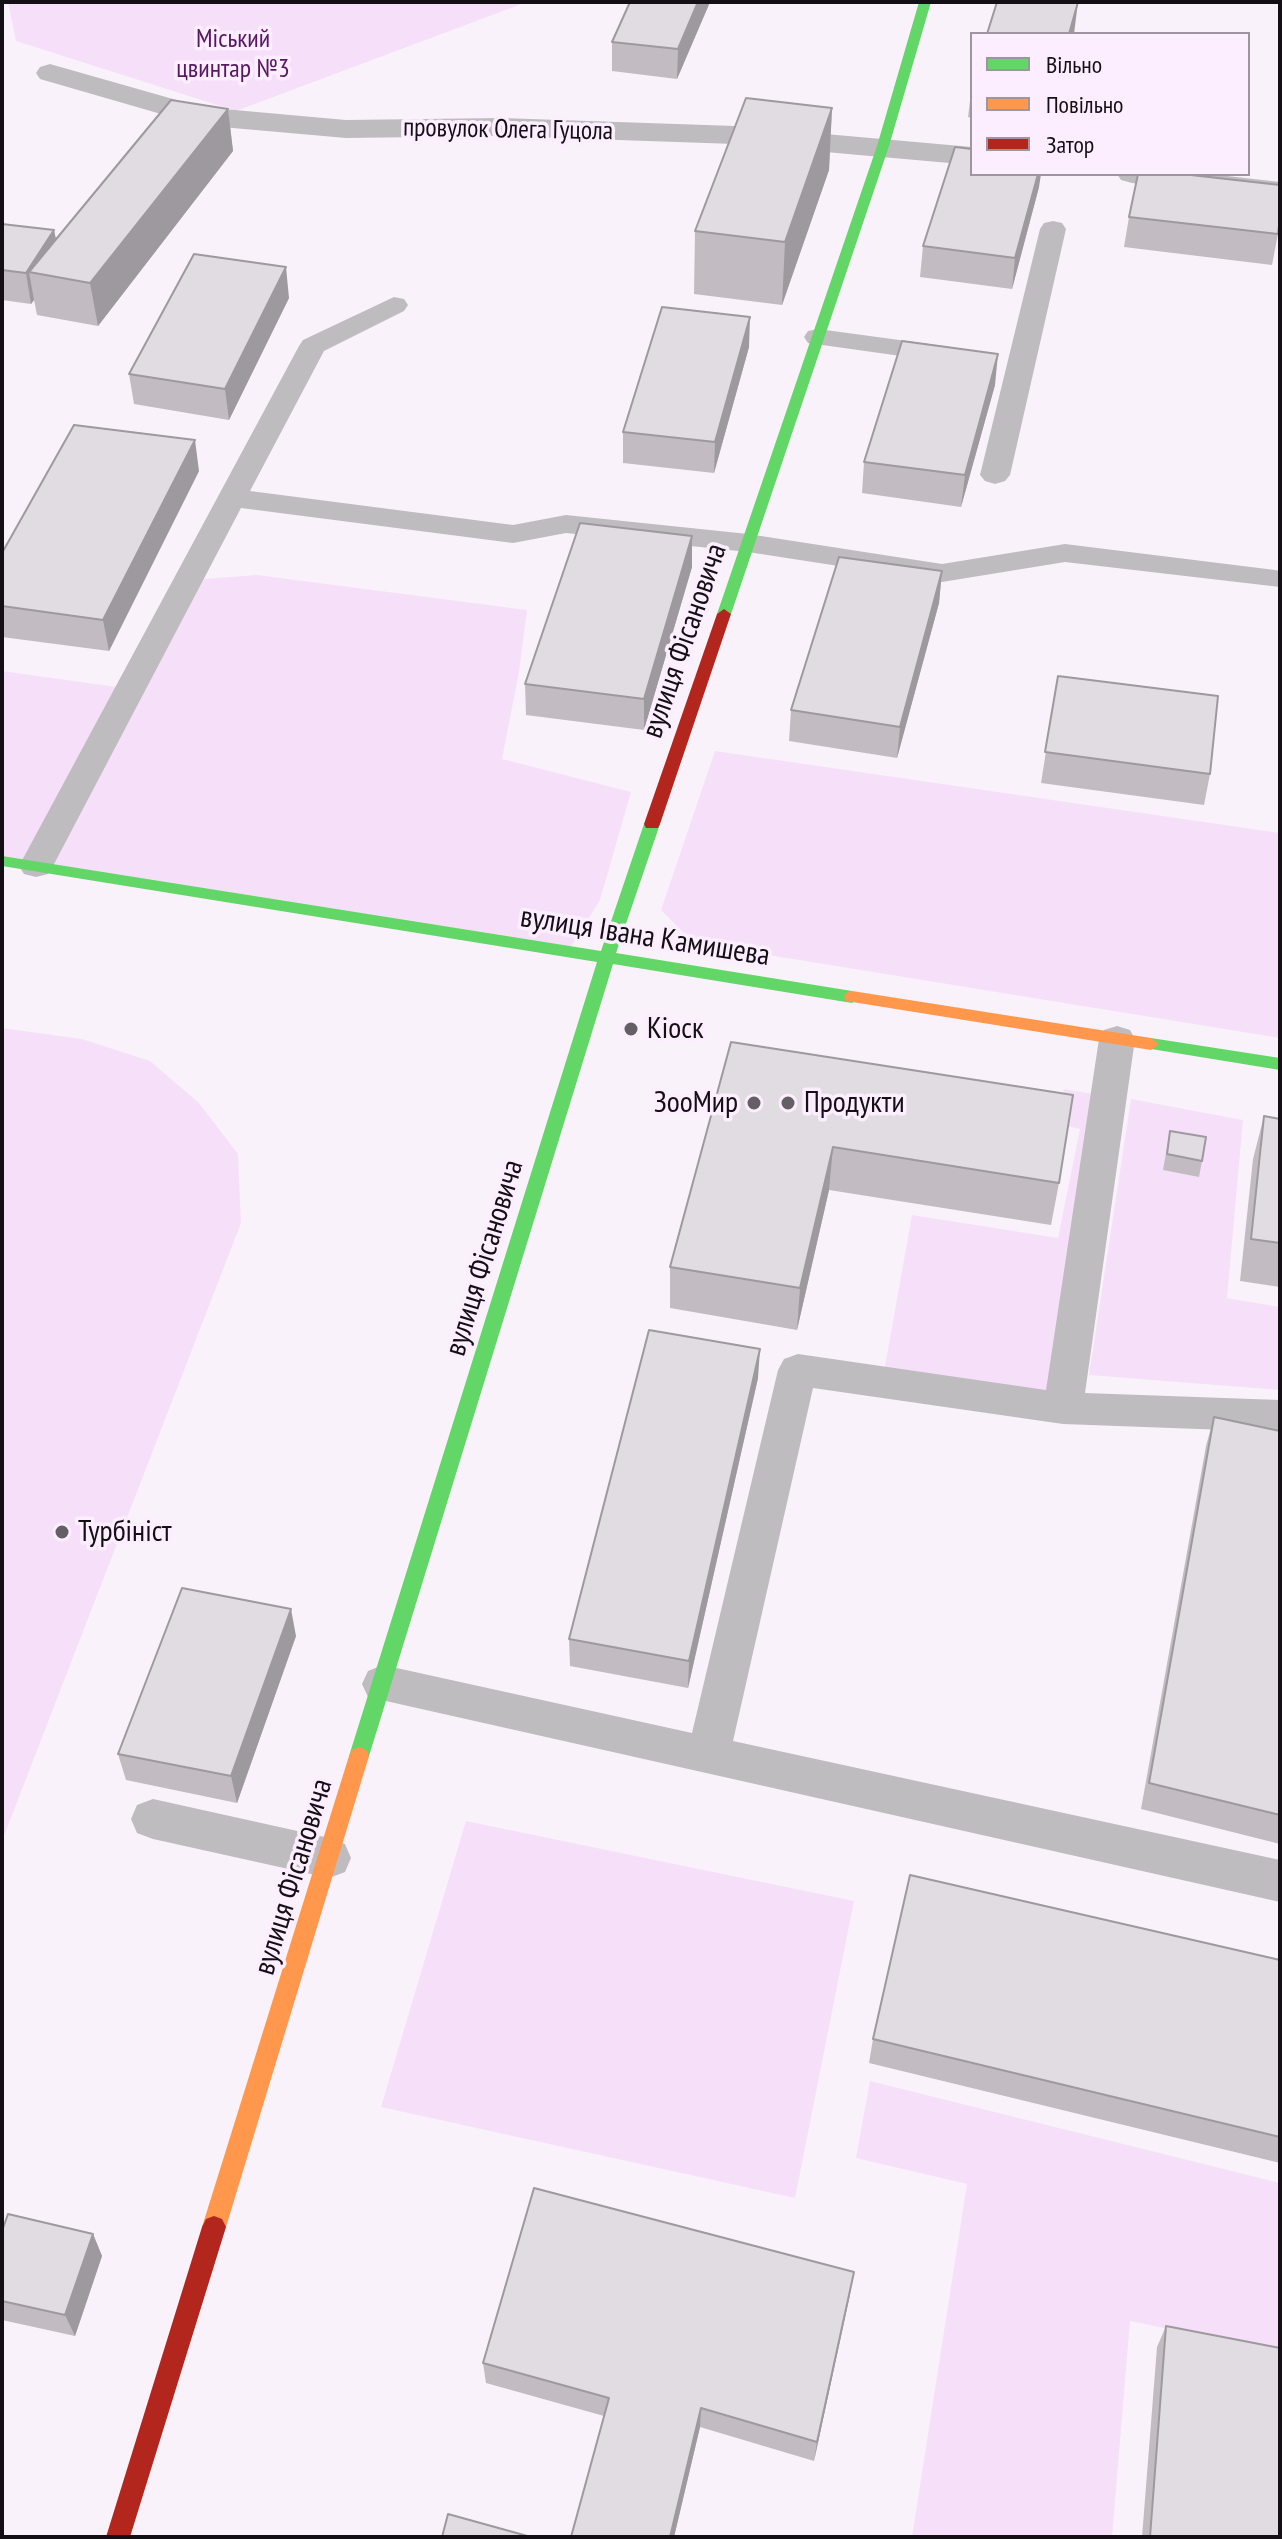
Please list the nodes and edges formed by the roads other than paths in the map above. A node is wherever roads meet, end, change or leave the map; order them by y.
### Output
1 (925, 2) edge
2 (50, 73) dead end
3 (883, 146) junction
4 (970, 156) edge
5 (1149, 176) edge
6 (1280, 191) edge
7 (1053, 229) dead end
8 (394, 305) dead end
9 (818, 337) junction
10 (1021, 364) junction
11 (995, 475) dead end
12 (232, 498) junction
13 (748, 543) junction
14 (1275, 579) dead end
15 (2, 861) edge
16 (36, 866) junction
17 (606, 959) junction
18 (1117, 1039) junction
19 (1280, 1064) edge
20 (1063, 1408) junction
21 (1280, 1416) edge
22 (383, 1684) junction
23 (708, 1755) junction
24 (153, 1819) dead end
25 (329, 1858) junction
26 (1280, 1881) edge
27 (118, 2537) edge

1 - 3 street, вулиця Фісановича
2 - 3 street, провулок Олега Гуцола
3 - 4 street, провулок Олега Гуцола
3 - 9 street, вулиця Фісановича
5 - 6 street
7 - 10 lane
8 - 12 lane
9 - 10 lane
9 - 13 street, вулиця Фісановича
10 - 11 lane
12 - 13 lane
12 - 16 lane
13 - 14 lane
13 - 17 street, вулиця Фісановича
15 - 16 street, вулиця Івана Камишева
16 - 17 street, вулиця Івана Камишева
17 - 18 street, вулиця Івана Камишева
17 - 22 street, вулиця Фісановича
18 - 19 street, вулиця Івана Камишева
18 - 20 lane
20 - 21 lane
20 - 23 lane
22 - 23 lane
22 - 25 street, вулиця Фісановича
23 - 26 lane
24 - 25 lane
25 - 27 street, вулиця Фісановича

